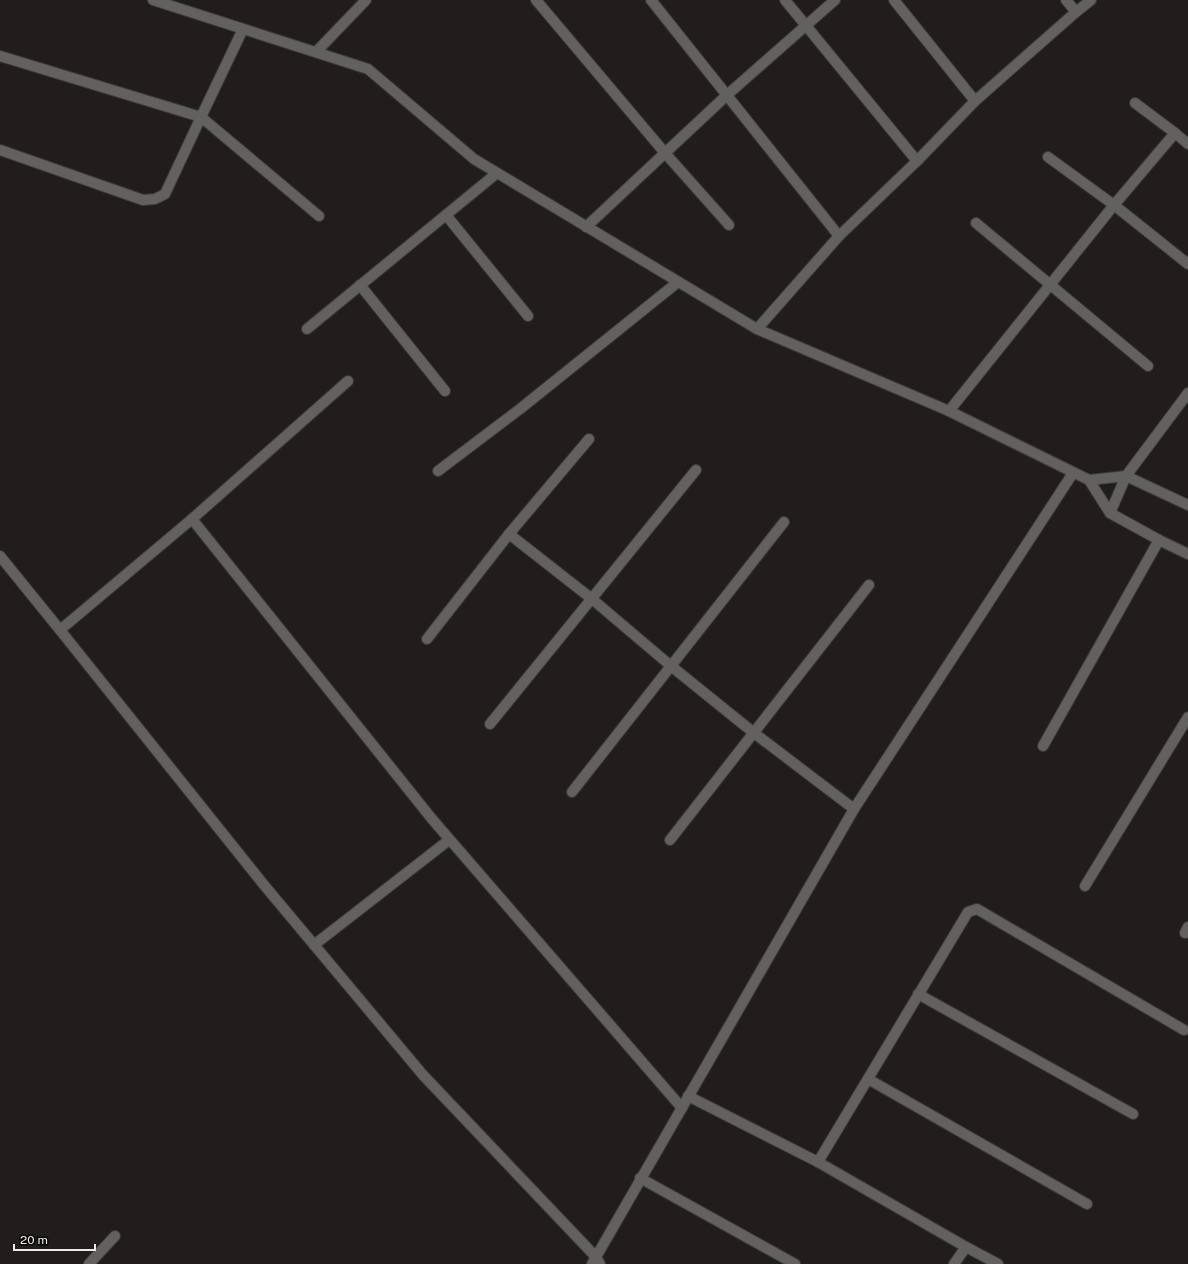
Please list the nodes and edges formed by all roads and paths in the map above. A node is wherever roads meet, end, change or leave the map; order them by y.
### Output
1 (153, 0) edge
2 (366, 0) edge
3 (536, 0) edge
4 (651, 0) edge
5 (785, 0) edge
6 (835, 0) edge
7 (894, 0) edge
8 (1066, 0) edge
9 (1091, 0) edge
10 (1076, 12) junction
11 (805, 26) junction
12 (243, 29) junction
13 (316, 52) junction
14 (0, 56) edge
15 (727, 95) junction
16 (975, 101) junction
17 (1136, 103) dead end
18 (201, 117) junction
19 (1175, 134) junction
20 (1188, 144) edge
21 (0, 150) edge
22 (665, 153) junction
23 (1048, 157) dead end
24 (917, 161) junction
25 (497, 173) junction
26 (1114, 205) junction
27 (446, 215) junction
28 (319, 216) dead end
29 (976, 223) dead end
30 (729, 225) dead end
31 (586, 227) junction
32 (839, 236) junction
33 (1188, 264) edge
34 (678, 282) junction
35 (1050, 284) junction
36 (360, 285) junction
37 (528, 316) dead end
38 (307, 329) dead end
39 (757, 329) junction
40 (1148, 366) dead end
41 (348, 381) dead end
42 (445, 390) dead end
43 (1188, 393) edge
44 (949, 411) junction
45 (589, 439) dead end
46 (696, 470) dead end
47 (438, 471) dead end
48 (1073, 473) junction
49 (1126, 476) junction
50 (1089, 480) junction
51 (1188, 505) edge
52 (1110, 512) junction
53 (192, 519) junction
54 (784, 522) dead end
55 (509, 534) junction
56 (1159, 540) junction
57 (1188, 554) edge
58 (0, 556) edge
59 (869, 586) dead end
60 (592, 599) junction
61 (60, 630) junction
62 (426, 639) dead end
63 (671, 666) junction
64 (1188, 717) edge
65 (490, 724) dead end
66 (754, 733) junction
67 (1043, 746) dead end
68 (572, 792) dead end
69 (854, 809) junction
70 (449, 840) junction
71 (670, 840) dead end
72 (1085, 886) dead end
73 (314, 945) junction
74 (918, 994) junction
75 (1184, 1030) dead end
76 (868, 1079) junction
77 (688, 1096) junction
78 (682, 1108) junction
79 (1133, 1114) dead end
80 (818, 1162) junction
81 (640, 1178) junction
82 (1087, 1204) dead end
83 (115, 1236) dead end
84 (966, 1247) junction
85 (596, 1262) edge
86 (89, 1264) edge
87 (795, 1264) edge
88 (954, 1264) edge
89 (998, 1264) edge

1 - 12 street
2 - 13 street
3 - 22 street
4 - 15 street
5 - 11 street
6 - 11 street
7 - 16 street
8 - 10 street
9 - 10 street
10 - 16 street
11 - 15 street
11 - 24 street
12 - 13 street
12 - 18 street
13 - 25 street
14 - 18 street
15 - 22 street
15 - 32 street
16 - 24 street
17 - 19 street
18 - 21 street
18 - 28 street
19 - 20 street
19 - 26 street
22 - 30 street
22 - 31 street
23 - 26 street
24 - 32 street
25 - 27 street
25 - 31 street
26 - 33 street
26 - 35 street
27 - 36 street
27 - 37 street
29 - 35 street
31 - 34 street
32 - 39 street
34 - 39 street
34 - 47 street
35 - 40 street
35 - 44 street
36 - 38 street
36 - 42 street
39 - 44 street
41 - 53 street
43 - 49 street
44 - 48 street
45 - 55 street
46 - 60 street
48 - 50 street
48 - 69 street
49 - 50 street
49 - 51 street
49 - 52 street
50 - 52 street
52 - 56 street
53 - 61 street
53 - 70 street
54 - 63 street
55 - 60 street
55 - 62 street
56 - 57 street
56 - 67 street
58 - 61 street
59 - 66 street
60 - 63 street
60 - 65 street
61 - 73 street
63 - 66 street
63 - 68 street
64 - 72 street
66 - 69 street
66 - 71 street
69 - 77 street
70 - 73 street
70 - 78 street
73 - 85 street
74 - 75 street
74 - 76 street
74 - 79 street
76 - 80 street
76 - 82 street
77 - 78 street
77 - 80 street
78 - 81 street
80 - 84 street
81 - 85 street
81 - 87 street
83 - 86 street
84 - 88 street
84 - 89 street

